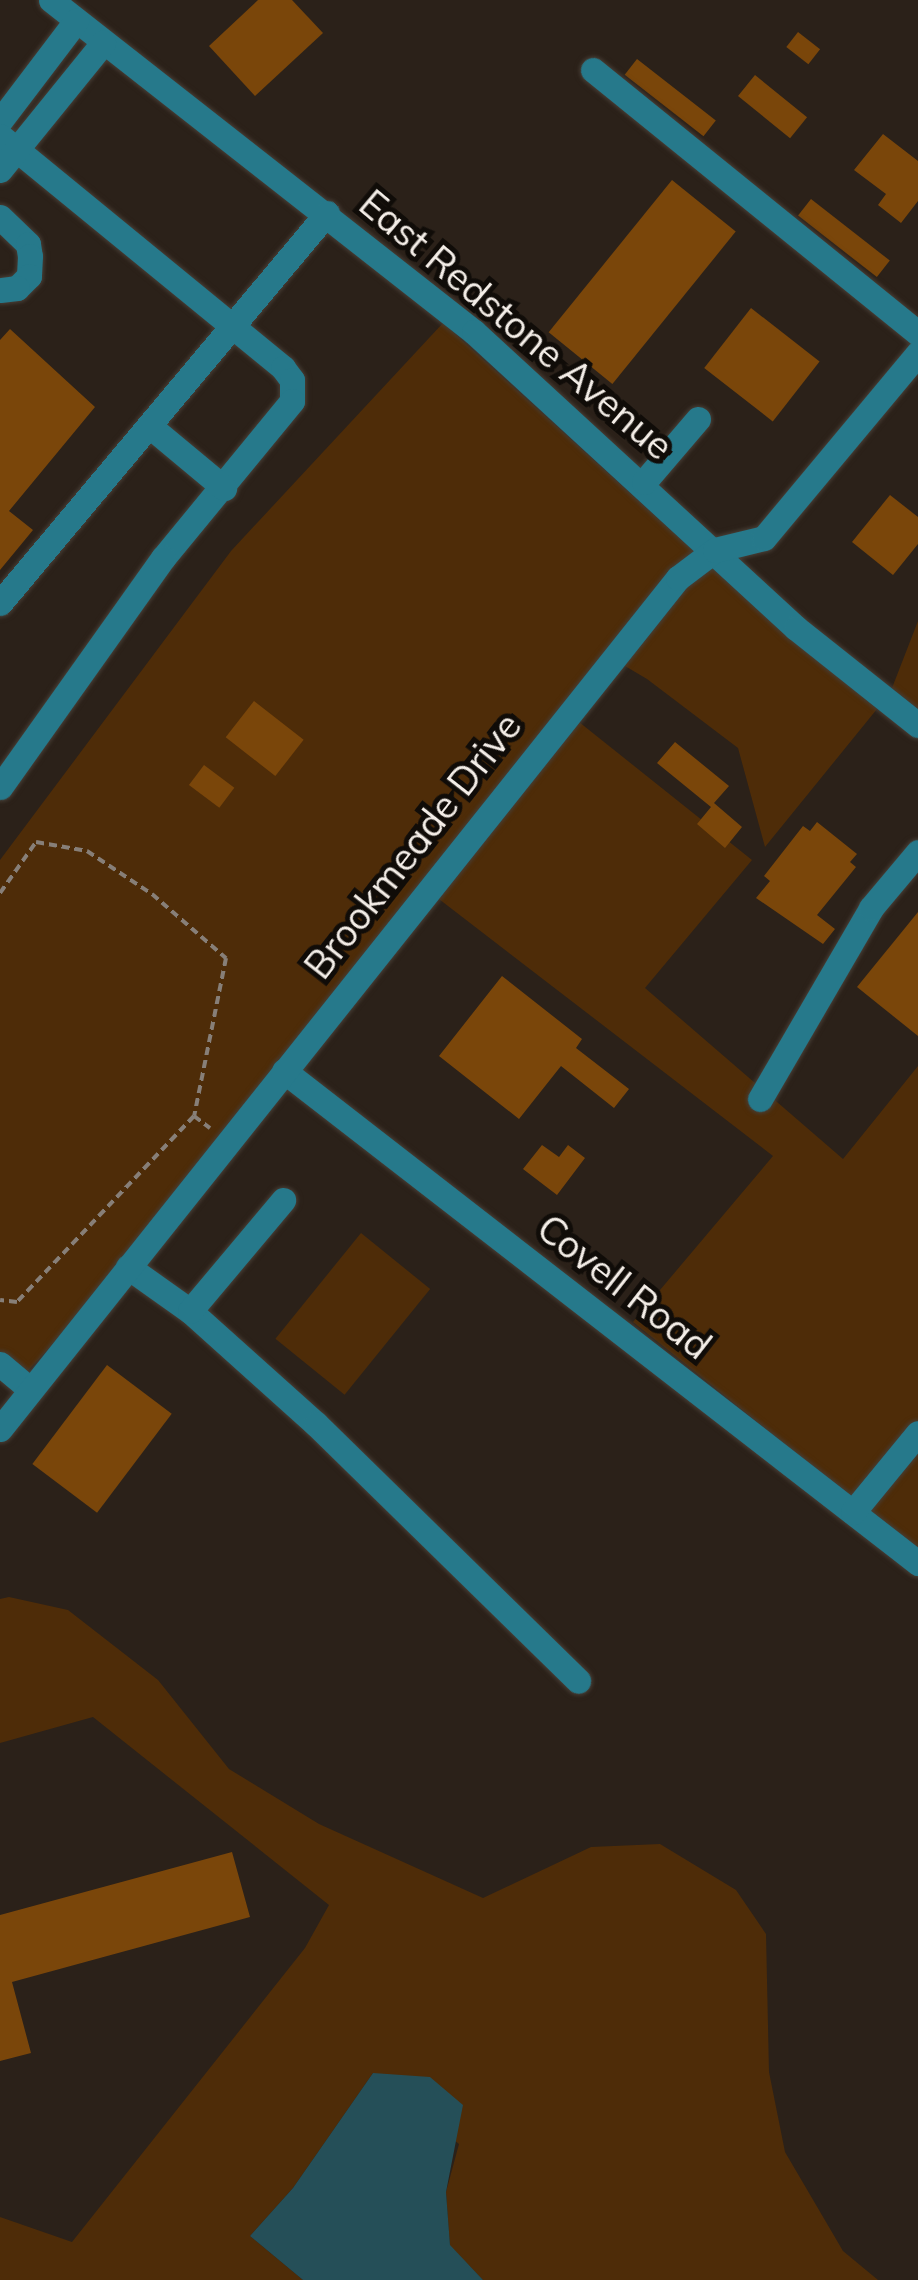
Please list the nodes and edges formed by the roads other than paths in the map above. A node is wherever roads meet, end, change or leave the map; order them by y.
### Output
1 (51, 0) edge
2 (76, 21) junction
3 (104, 42) junction
4 (592, 70) dead end
5 (0, 121) edge
6 (8, 142) edge
7 (0, 170) edge
8 (327, 213) junction
9 (0, 217) edge
10 (0, 290) edge
11 (235, 326) junction
12 (918, 334) edge
13 (918, 353) edge
14 (698, 419) dead end
15 (152, 428) junction
16 (644, 482) junction
17 (224, 488) junction
18 (714, 550) junction
19 (0, 604) edge
20 (918, 725) edge
21 (0, 787) edge
22 (918, 852) edge
23 (284, 1070) junction
24 (760, 1099) dead end
25 (283, 1200) dead end
26 (128, 1267) junction
27 (190, 1311) junction
28 (0, 1364) edge
29 (31, 1390) junction
30 (0, 1429) edge
31 (918, 1433) edge
32 (853, 1512) junction
33 (918, 1563) edge
34 (578, 1681) dead end

1 - 2 street, East Redstone Avenue
2 - 3 street, East Redstone Avenue
2 - 5 street
3 - 6 street
3 - 8 street, East Redstone Avenue
4 - 12 street
6 - 7 street
6 - 11 street
8 - 11 street
8 - 16 street, East Redstone Avenue
9 - 10 street
11 - 15 street
11 - 17 street
13 - 18 street, Brookmeade Drive
14 - 16 street
15 - 17 street
15 - 19 street
16 - 18 street, East Redstone Avenue
17 - 21 street
18 - 20 street, East Redstone Avenue
18 - 23 street, Brookmeade Drive
22 - 24 street
23 - 26 street, Brookmeade Drive
23 - 32 street, Covell Road
25 - 27 street
26 - 27 street
26 - 29 street, Brookmeade Drive
27 - 34 street
28 - 29 street
29 - 30 street, Brookmeade Drive
31 - 32 street
32 - 33 street, Covell Road

